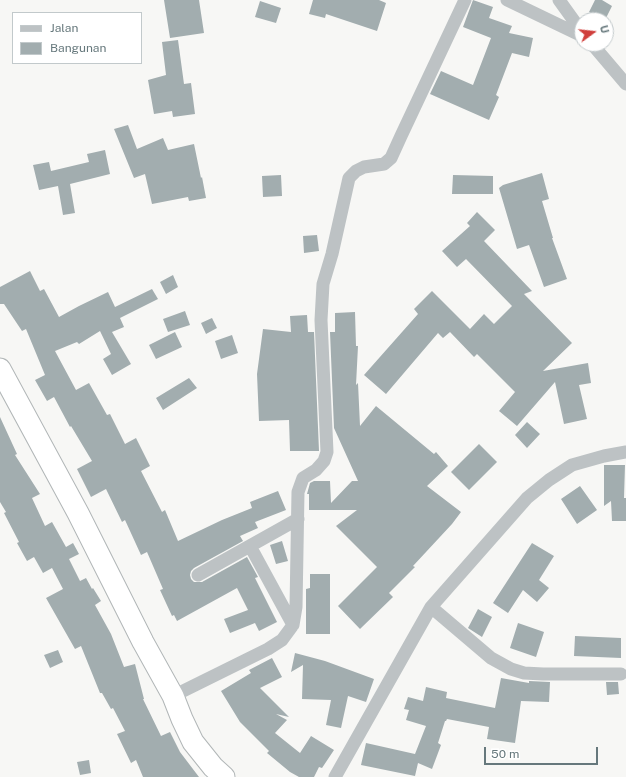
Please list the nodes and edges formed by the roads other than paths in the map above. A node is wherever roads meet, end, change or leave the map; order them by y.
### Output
1 (465, 0) edge
2 (507, 0) edge
3 (559, 0) edge
4 (574, 21) edge
5 (574, 32) edge
6 (599, 52) edge
7 (613, 67) junction
8 (626, 68) edge
9 (626, 84) edge
10 (0, 369) edge
11 (626, 452) edge
12 (298, 519) junction
13 (250, 546) junction
14 (198, 576) dead end
15 (431, 607) junction
16 (293, 625) junction
17 (621, 674) dead end
18 (173, 696) junction
19 (224, 777) edge
20 (335, 777) edge

1 - 12 street
2 - 5 street
3 - 4 street
6 - 7 street
7 - 8 street
7 - 9 street
10 - 18 highway
11 - 15 street
12 - 13 street
12 - 16 street
13 - 14 street
13 - 16 street
15 - 17 street
15 - 20 street
16 - 18 street
18 - 19 highway

